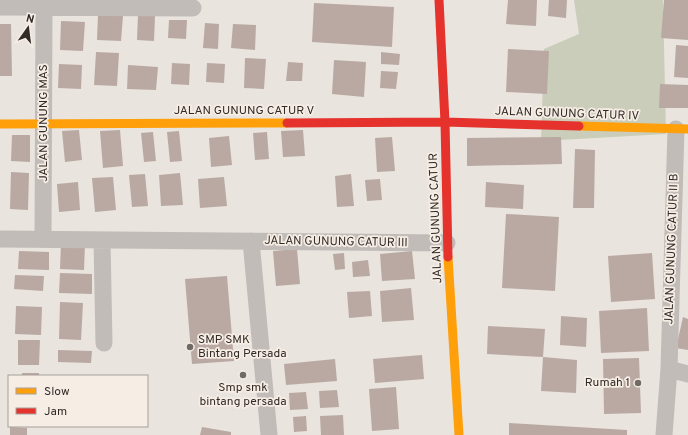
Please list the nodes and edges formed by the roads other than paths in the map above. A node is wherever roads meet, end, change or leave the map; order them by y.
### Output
1 (439, 0) edge
2 (100, 3) edge
3 (0, 7) edge
4 (44, 7) junction
5 (193, 8) dead end
6 (445, 122) junction
7 (0, 124) edge
8 (44, 124) junction
9 (682, 129) edge
10 (0, 239) edge
11 (43, 239) junction
12 (102, 240) junction
13 (251, 241) junction
14 (447, 243) junction
15 (104, 343) dead end
16 (669, 369) junction
17 (688, 374) edge
18 (269, 435) edge
19 (459, 435) edge
20 (664, 435) edge

1 - 6 street, JALAN GUNUNG CATUR
2 - 4 street
2 - 5 street
3 - 4 street
4 - 8 street, JALAN GUNUNG MAS
6 - 8 street, JALAN GUNUNG CATUR V
6 - 9 street, JALAN GUNUNG CATUR IV
6 - 14 street, JALAN GUNUNG CATUR
7 - 8 street, JALAN GUNUNG CATUR V
8 - 11 street, JALAN GUNUNG MAS
9 - 16 street, JALAN GUNUNG CATUR II B
10 - 11 street
11 - 12 street
12 - 13 street
12 - 15 street
13 - 14 street, JALAN GUNUNG CATUR III
13 - 18 street, JALAN GUNUNG CATUR III
14 - 19 street, JALAN GUNUNG CATUR
16 - 17 street
16 - 20 street, JALAN GUNUNG CATUR II B

